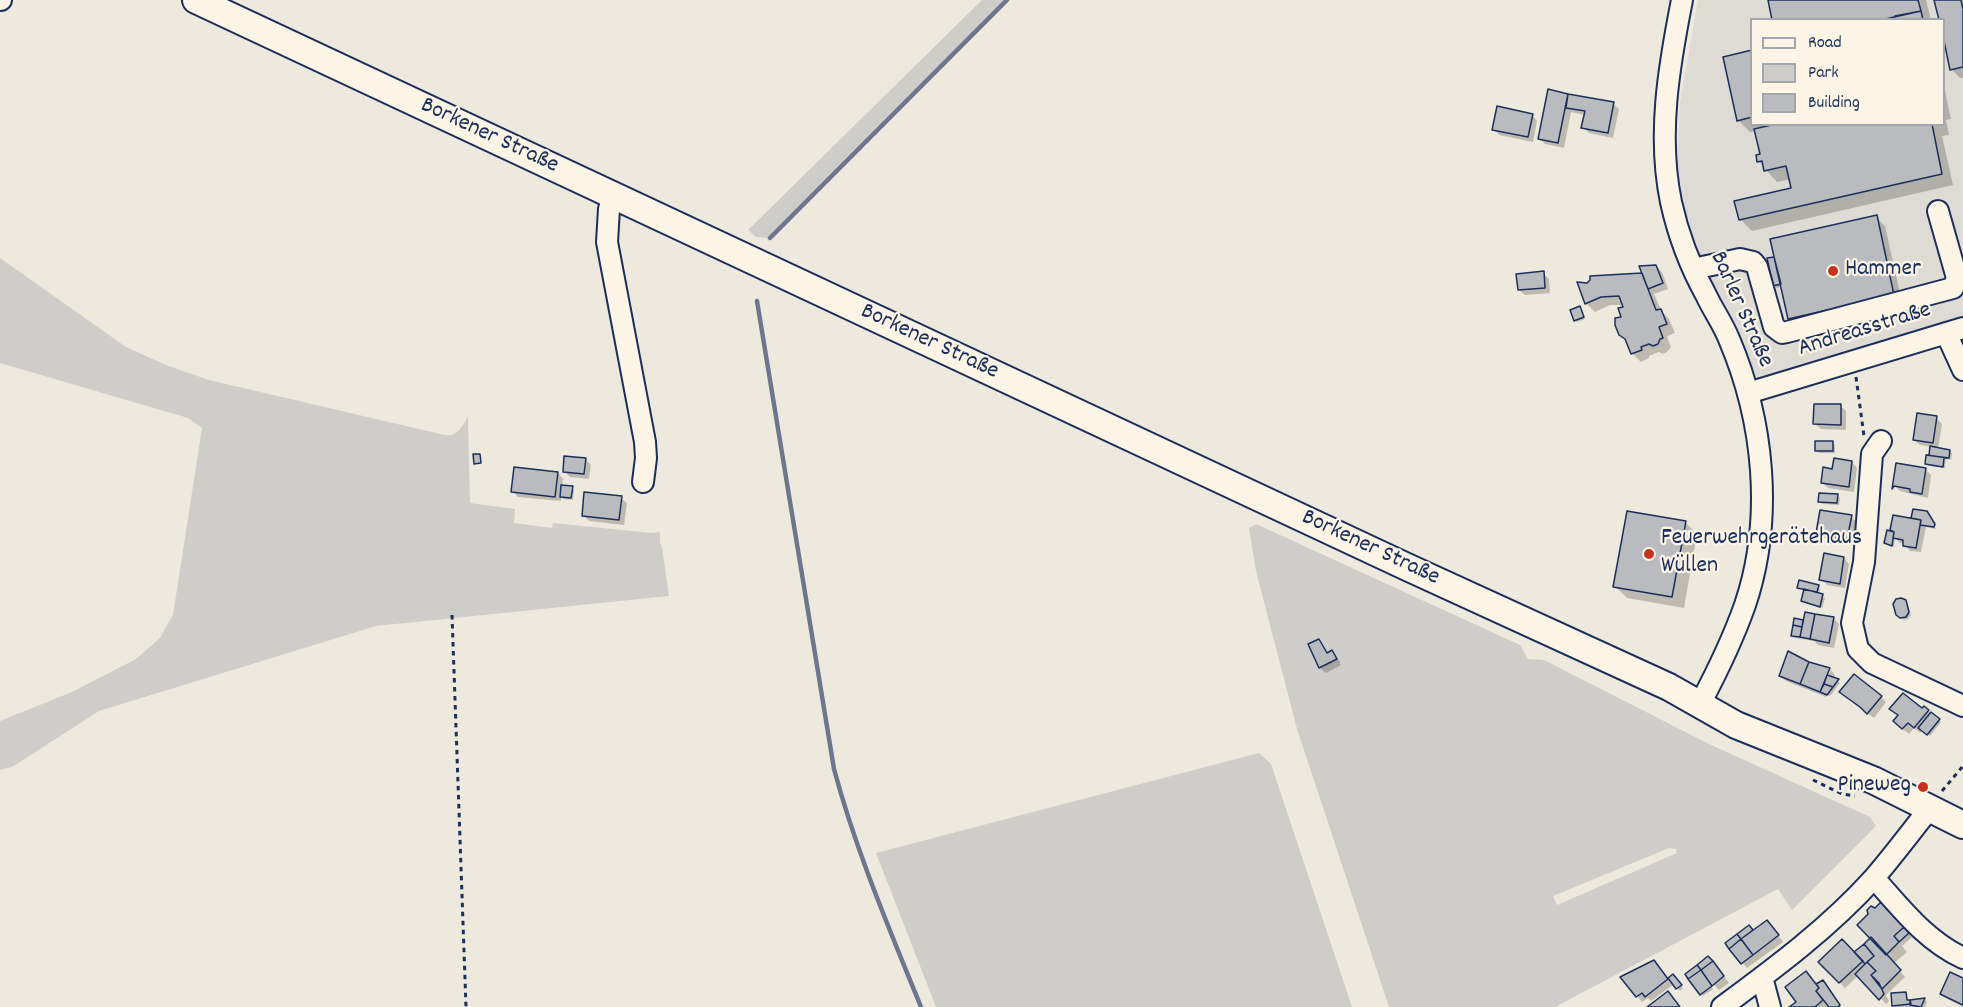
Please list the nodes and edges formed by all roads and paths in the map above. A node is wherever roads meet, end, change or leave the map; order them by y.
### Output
1 (196, 0) edge
2 (1682, 0) edge
3 (613, 196) junction
4 (1938, 211) dead end
5 (1693, 269) junction
6 (1954, 331) edge
7 (1855, 362) junction
8 (1963, 370) edge
9 (1748, 393) junction
10 (1876, 448) joint
11 (643, 482) dead end
12 (452, 615) dead end
13 (1700, 704) junction
14 (1963, 706) edge
15 (1963, 766) edge
16 (1929, 809) junction
17 (1963, 825) edge
18 (1874, 878) junction
19 (1963, 958) edge
20 (1762, 977) junction
21 (466, 1007) edge
22 (1722, 1007) edge
23 (1770, 1007) edge

1 - 3 main road, Borkener Straße
2 - 5 street, Barler Straße
3 - 11 street
3 - 13 main road, Borkener Straße
4 - 5 street
5 - 9 street, Barler Straße
6 - 7 street, Andreasstraße
6 - 8 street
7 - 9 street, Andreasstraße
7 - 10 path
9 - 13 street, Barler Straße
10 - 14 street
12 - 21 path
13 - 16 main road, Borkener Straße
15 - 16 path
16 - 17 main road, Borkener Straße
16 - 18 street
18 - 19 street
18 - 20 street
20 - 22 street
20 - 23 street

